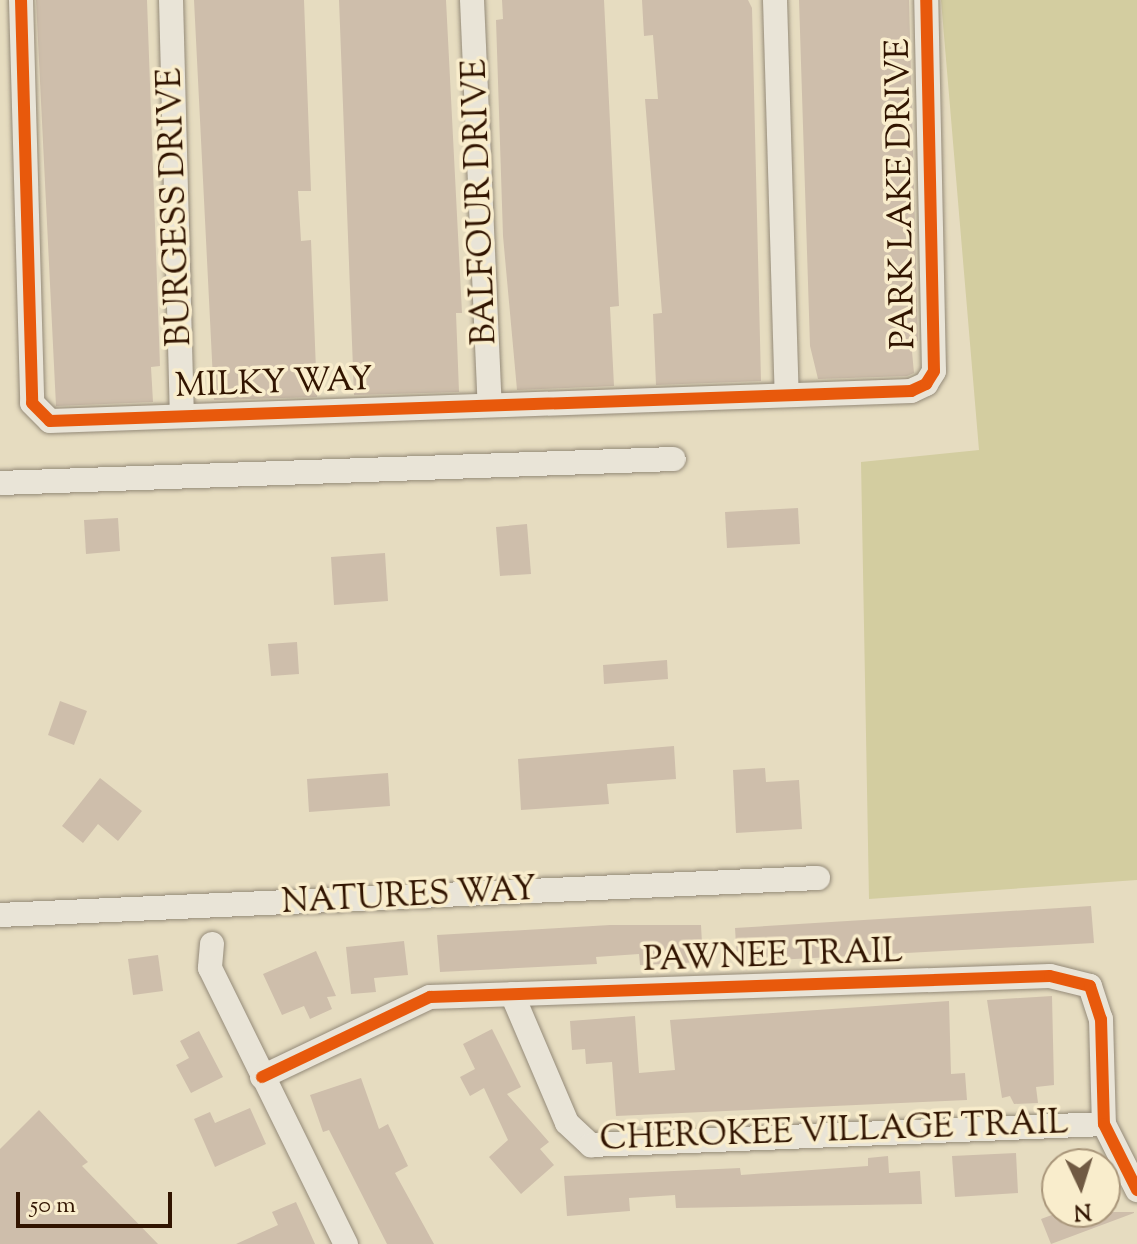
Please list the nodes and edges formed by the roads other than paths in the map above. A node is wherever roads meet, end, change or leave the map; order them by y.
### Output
1 (21, 0) edge
2 (171, 0) edge
3 (472, 0) edge
4 (775, 0) edge
5 (926, 0) edge
6 (926, 384) joint
7 (787, 395) junction
8 (490, 405) junction
9 (182, 415) junction
10 (674, 459) dead end
11 (0, 483) edge
12 (818, 878) dead end
13 (0, 915) edge
14 (212, 944) dead end
15 (512, 994) junction
16 (262, 1077) junction
17 (1104, 1124) junction
18 (1137, 1190) edge
19 (346, 1244) edge

1 - 9 street, MILKY WAY
2 - 9 street, BURGESS DRIVE
3 - 8 street, BALFOUR DRIVE
4 - 7 street
5 - 6 street, PARK LAKE DRIVE
6 - 7 street, MILKY WAY
7 - 8 street, MILKY WAY
8 - 9 street, MILKY WAY
10 - 11 street
12 - 13 street, NATURES WAY
14 - 16 street
15 - 16 street, PAWNEE TRAIL
15 - 17 street, CHEROKEE VILLAGE TRAIL
15 - 17 street, PAWNEE TRAIL
16 - 19 street
17 - 18 street, PAWNEE TRAIL

